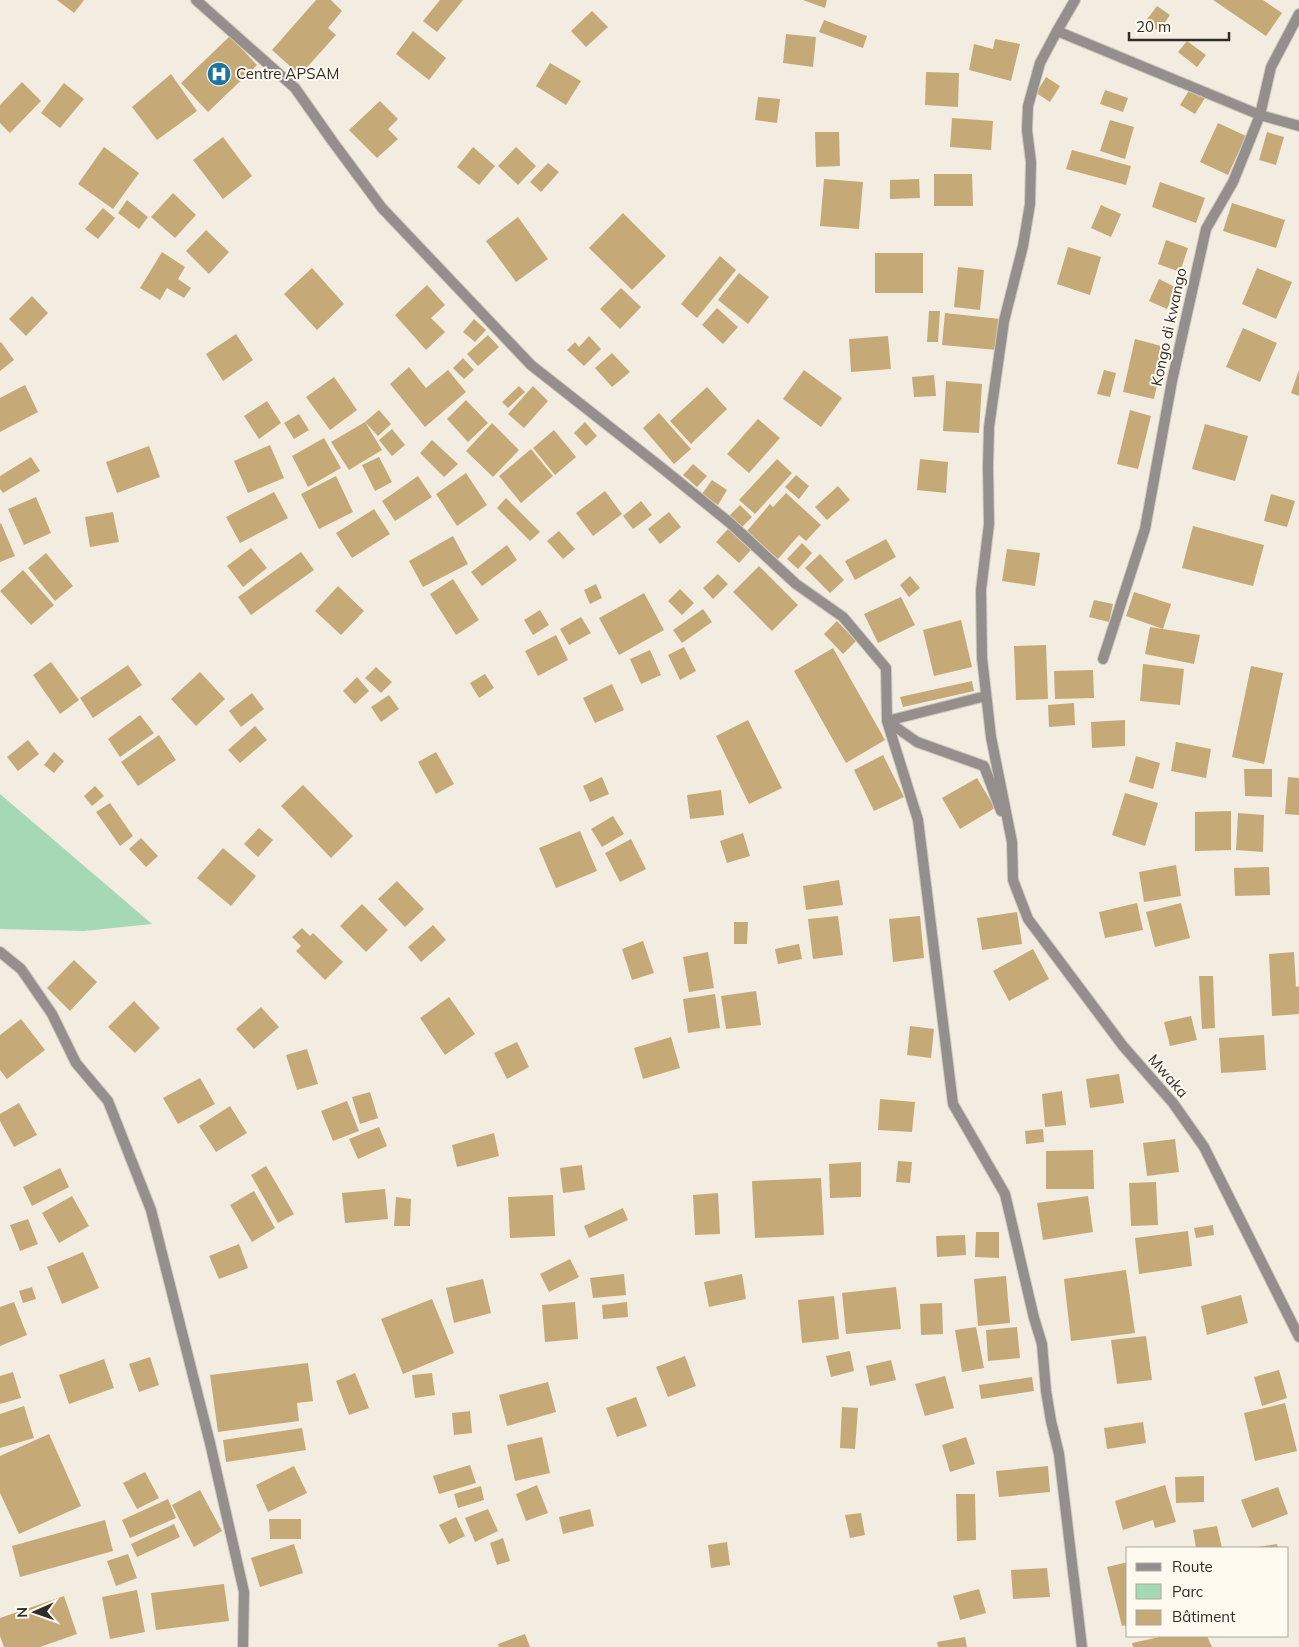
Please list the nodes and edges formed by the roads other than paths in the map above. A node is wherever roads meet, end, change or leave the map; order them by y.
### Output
1 (196, 0) edge
2 (1075, 0) edge
3 (1299, 14) edge
4 (1057, 31) junction
5 (1260, 115) junction
6 (1299, 126) edge
7 (1103, 659) dead end
8 (986, 696) junction
9 (887, 721) junction
10 (1012, 842) junction
11 (0, 952) edge
12 (1299, 1337) edge
13 (243, 1647) edge
14 (1082, 1647) edge

1 - 9 street
2 - 4 street
3 - 5 street, Kongo di kwango
4 - 5 street
4 - 8 street
5 - 6 street
5 - 7 street, Kongo di kwango
8 - 9 street
8 - 10 street
9 - 10 street
9 - 14 street
10 - 12 street, Mwaka
11 - 13 street

